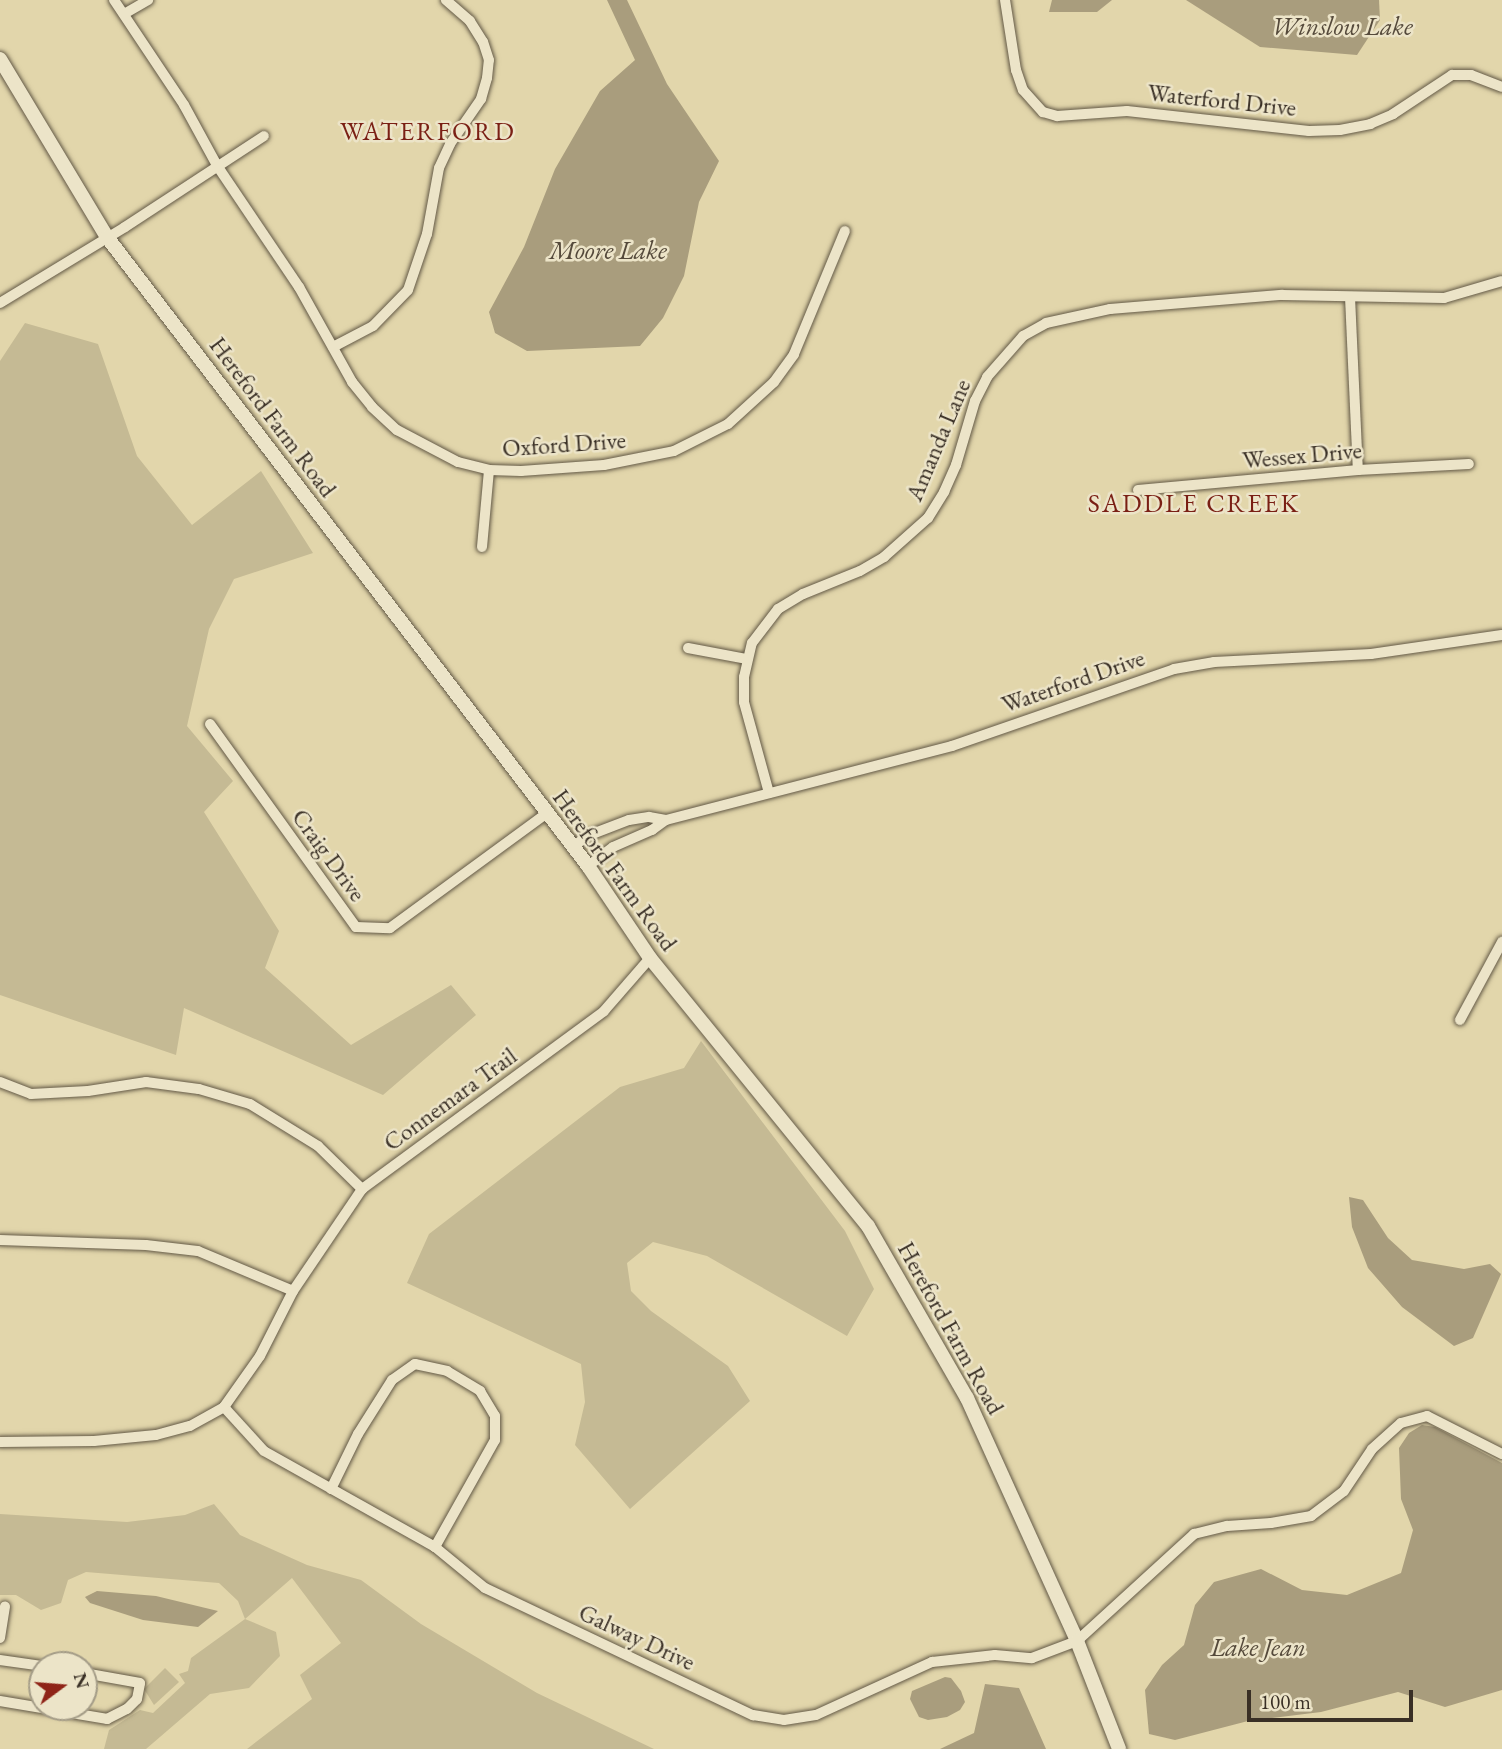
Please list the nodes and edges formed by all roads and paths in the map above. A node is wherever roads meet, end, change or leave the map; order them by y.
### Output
1 (114, 0) edge
2 (148, 0) edge
3 (446, 0) edge
4 (1004, 0) edge
5 (124, 14) junction
6 (0, 60) edge
7 (1502, 87) edge
8 (264, 136) dead end
9 (218, 167) junction
10 (845, 232) dead end
11 (107, 237) junction
12 (1502, 281) edge
13 (1350, 297) junction
14 (0, 303) edge
15 (333, 347) junction
16 (1469, 464) dead end
17 (489, 470) junction
18 (1358, 470) junction
19 (1138, 489) dead end
20 (482, 547) dead end
21 (1502, 635) edge
22 (688, 648) dead end
23 (746, 659) junction
24 (210, 724) dead end
25 (769, 793) junction
26 (546, 814) junction
27 (629, 820) junction
28 (666, 820) junction
29 (635, 837) junction
30 (573, 847) junction
31 (588, 866) junction
32 (1502, 942) edge
33 (650, 958) junction
34 (1460, 1020) dead end
35 (0, 1082) edge
36 (362, 1189) junction
37 (0, 1240) edge
38 (293, 1291) junction
39 (224, 1407) junction
40 (0, 1442) edge
41 (1502, 1454) edge
42 (331, 1489) junction
43 (435, 1547) junction
44 (5, 1606) dead end
45 (0, 1637) edge
46 (1077, 1641) junction
47 (0, 1660) edge
48 (28, 1665) edge
49 (98, 1676) edge
50 (0, 1701) edge
51 (28, 1706) edge
52 (98, 1717) edge
53 (1119, 1749) edge

1 - 5 street, Oxford Drive
2 - 5 street
3 - 15 street
4 - 7 street, Waterford Drive
5 - 9 street, Oxford Drive
6 - 11 street, Hereford Farm Road
8 - 9 street
9 - 11 street
9 - 15 street, Oxford Drive
10 - 17 street, Oxford Drive
11 - 14 street
11 - 26 street, Hereford Farm Road
12 - 13 street, Amanda Lane
13 - 18 street
13 - 23 street, Amanda Lane
15 - 17 street, Oxford Drive
16 - 18 street, Wessex Drive
17 - 20 street
18 - 19 street, Wessex Drive
21 - 25 street, Waterford Drive
22 - 23 street
23 - 25 street, Amanda Lane
24 - 26 street, Craig Drive
25 - 28 street, Waterford Drive
26 - 30 street, Hereford Farm Road
27 - 28 street, Waterford Drive
27 - 29 street
27 - 30 street, Waterford Drive
28 - 29 street, Waterford Drive
29 - 31 street, Waterford Drive
30 - 31 street, Hereford Farm Road
31 - 33 street, Hereford Farm Road
32 - 34 street
33 - 36 street, Connemara Trail
33 - 46 street, Hereford Farm Road
35 - 36 street
36 - 38 street, Connemara Trail
37 - 38 street
38 - 39 street, Connemara Trail
39 - 40 street, Connemara Trail
39 - 42 street, Galway Drive
41 - 46 street
42 - 43 street, Galway Drive
42 - 43 street
43 - 46 street, Galway Drive
44 - 45 street
46 - 53 street, Hereford Farm Road
47 - 48 street
49 - 52 street
50 - 51 street

